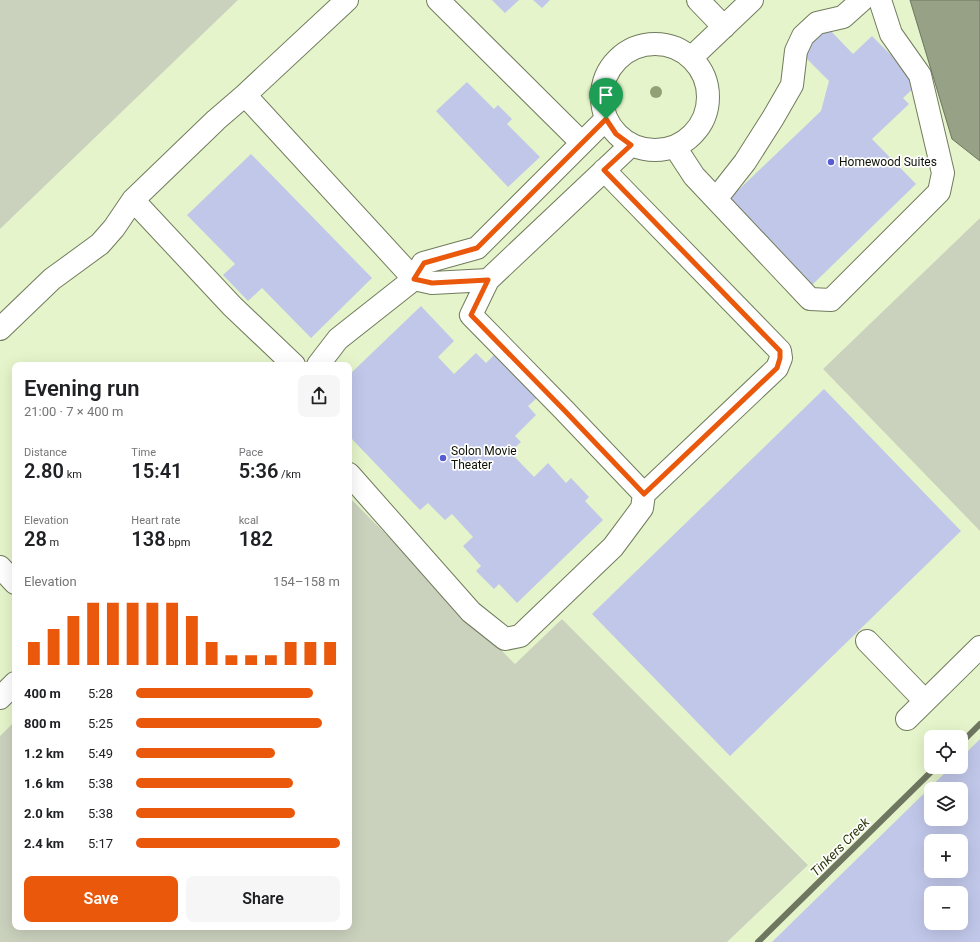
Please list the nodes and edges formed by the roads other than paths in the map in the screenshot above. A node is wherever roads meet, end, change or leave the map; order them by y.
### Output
1 (348, 0) edge
2 (438, 0) edge
3 (698, 0) edge
4 (752, 0) edge
5 (862, 0) edge
6 (880, 0) edge
7 (724, 27) junction
8 (692, 58) junction
9 (245, 95) junction
10 (606, 119) junction
11 (582, 143) junction
12 (631, 145) junction
13 (675, 147) junction
14 (604, 170) junction
15 (716, 199) junction
16 (133, 200) junction
17 (414, 279) junction
18 (488, 280) junction
19 (0, 329) edge
20 (291, 362) edge
21 (320, 362) edge
22 (352, 477) edge
23 (644, 494) junction
24 (0, 567) edge
25 (12, 580) edge
26 (867, 641) dead end
27 (980, 647) edge
28 (12, 686) edge
29 (0, 698) edge
30 (925, 701) junction
31 (907, 719) dead end

1 - 9 street
2 - 11 street
3 - 7 street
4 - 7 street
5 - 15 street
6 - 15 street
7 - 8 street
8 - 10 street
8 - 13 street
9 - 16 street
9 - 17 street
10 - 11 street
10 - 12 street
11 - 17 street
12 - 13 street
12 - 14 street
13 - 15 street
14 - 18 street
14 - 23 street
16 - 19 street
16 - 20 street
17 - 18 street
17 - 21 street
18 - 23 street
22 - 23 street
24 - 25 street
26 - 30 street
27 - 30 street
28 - 29 street
30 - 31 street

